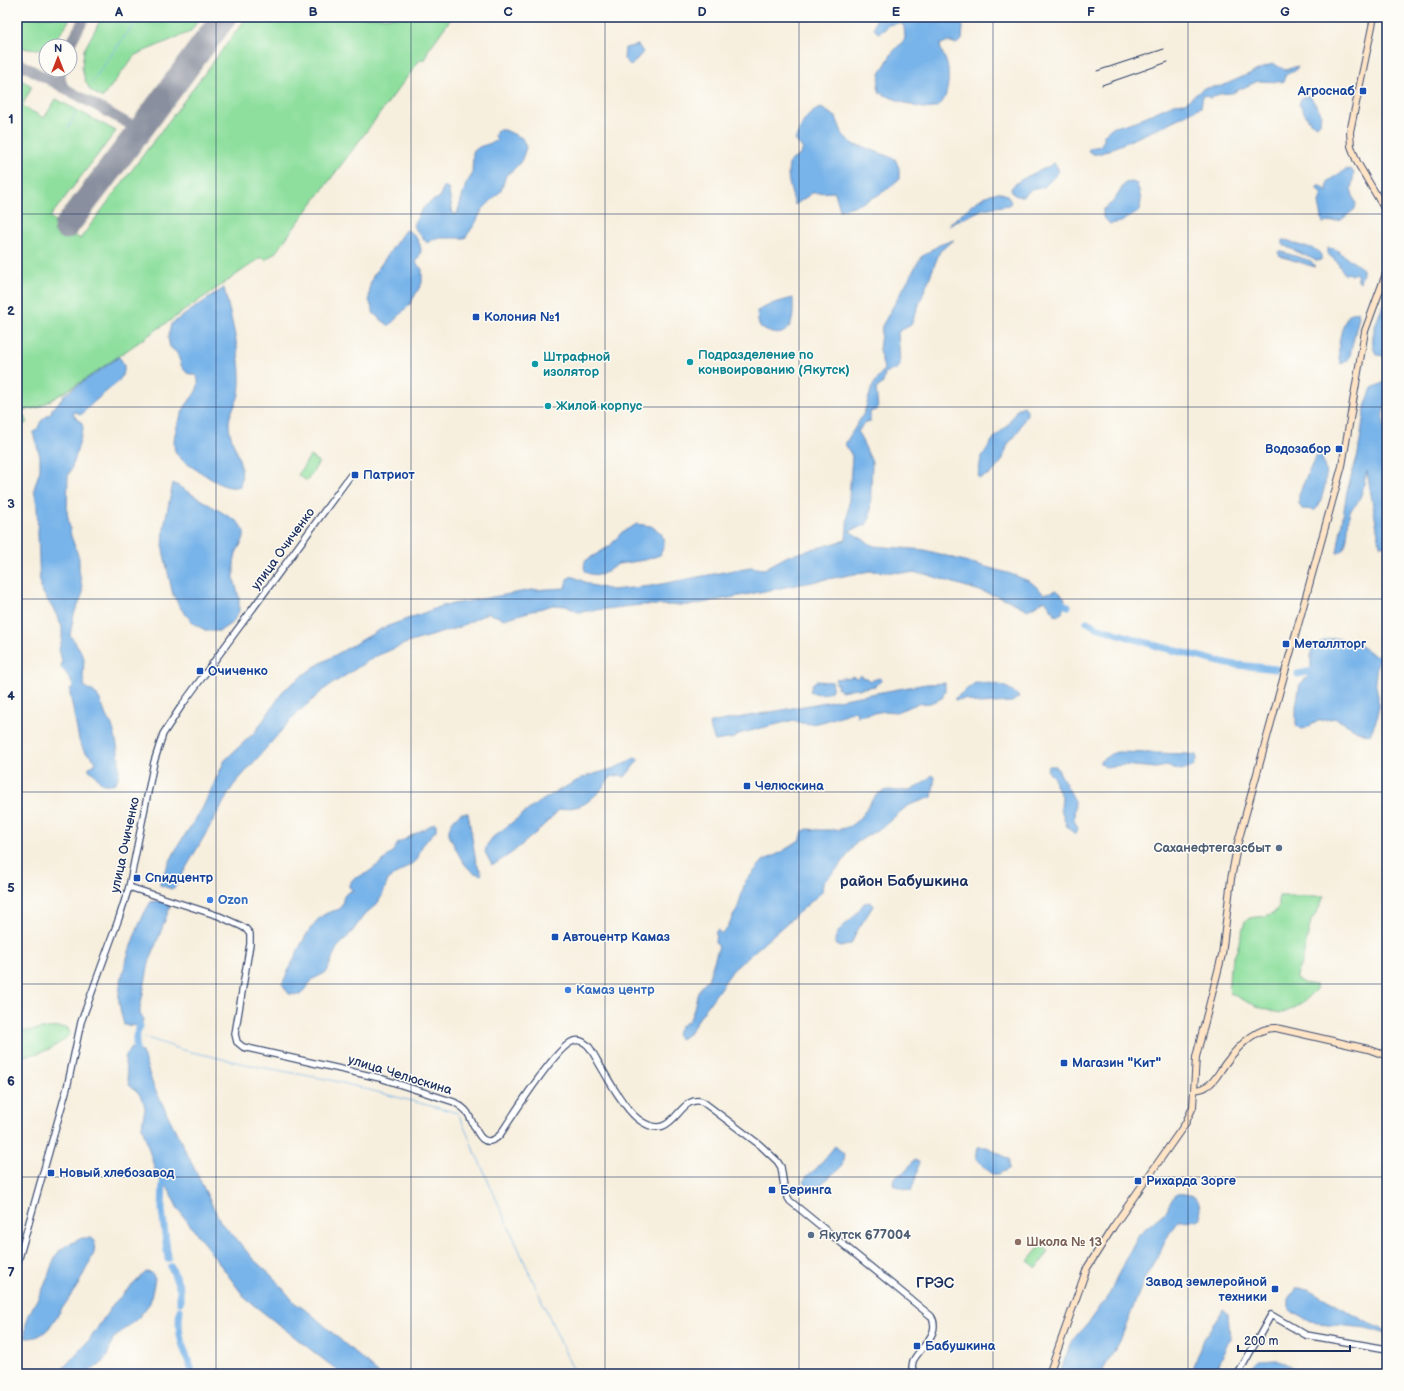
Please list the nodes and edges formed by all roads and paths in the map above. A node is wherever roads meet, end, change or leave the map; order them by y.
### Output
1 (1374, 17) edge
2 (1387, 213) edge
3 (1387, 271) edge
4 (350, 476) dead end
5 (129, 886) junction
6 (1387, 1056) edge
7 (1195, 1090) junction
8 (17, 1265) edge
9 (1387, 1349) edge
10 (915, 1374) edge
11 (1049, 1374) edge
12 (1238, 1374) edge

1 - 2 main road
3 - 7 main road
4 - 5 street, улица Очиченко
5 - 8 street, улица Очиченко
5 - 10 street, улица Челюскина
6 - 7 main road
7 - 11 main road
9 - 12 street

